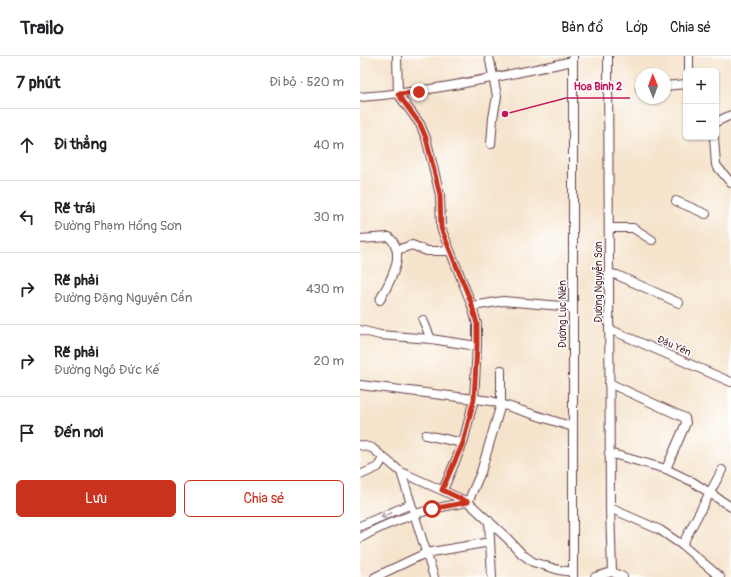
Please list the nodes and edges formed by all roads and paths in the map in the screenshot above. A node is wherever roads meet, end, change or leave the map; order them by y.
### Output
1 (397, 56) edge
2 (489, 56) edge
3 (608, 56) edge
4 (689, 56) edge
5 (573, 58) edge
6 (688, 68) edge
7 (493, 78) junction
8 (683, 84) edge
9 (671, 85) edge
10 (398, 94) junction
11 (360, 97) edge
12 (731, 115) edge
13 (719, 121) edge
14 (714, 140) edge
15 (491, 144) dead end
16 (731, 183) edge
17 (676, 201) dead end
18 (706, 214) dead end
19 (609, 228) junction
20 (360, 240) edge
21 (652, 240) dead end
22 (397, 250) junction
23 (450, 251) junction
24 (609, 275) junction
25 (380, 300) dead end
26 (679, 303) dead end
27 (473, 306) junction
28 (573, 307) junction
29 (423, 320) dead end
30 (609, 329) junction
31 (360, 330) edge
32 (431, 339) junction
33 (477, 346) junction
34 (501, 370) dead end
35 (731, 382) edge
36 (609, 383) junction
37 (360, 385) edge
38 (474, 399) junction
39 (501, 404) junction
40 (573, 427) junction
41 (426, 435) dead end
42 (463, 443) junction
43 (363, 445) edge
44 (609, 453) junction
45 (383, 458) junction
46 (666, 469) junction
47 (722, 470) dead end
48 (402, 472) junction
49 (360, 475) edge
50 (442, 490) junction
51 (710, 493) junction
52 (468, 502) junction
53 (411, 504) junction
54 (731, 507) edge
55 (610, 508) junction
56 (414, 514) junction
57 (489, 521) junction
58 (360, 526) edge
59 (360, 538) edge
60 (490, 542) junction
61 (682, 545) junction
62 (426, 553) junction
63 (612, 572) junction
64 (573, 574) edge
65 (374, 577) edge
66 (434, 577) edge
67 (492, 577) edge
68 (595, 577) edge
69 (623, 577) edge
70 (720, 577) edge

1 - 10 street
2 - 7 street
3 - 19 street, Đường Nguyễn Sơn
4 - 6 street
5 - 7 street
5 - 28 street, Đường Lục Niên
7 - 10 street
7 - 15 street
8 - 9 street
10 - 11 street
10 - 23 street
12 - 13 street
14 - 16 street
17 - 18 street
19 - 21 street
19 - 24 street, Đường Nguyễn Sơn
20 - 22 street
22 - 23 street
22 - 25 street
23 - 27 street
24 - 26 street
24 - 30 street, Đường Nguyễn Sơn
27 - 28 street
27 - 33 street
28 - 40 street, Đường Lục Niên
29 - 32 street
30 - 35 street, Đậu Yên
30 - 36 street, Đường Nguyễn Sơn
31 - 32 street
32 - 33 street
33 - 38 street
34 - 39 street
36 - 44 street, Đường Nguyễn Sơn
36 - 46 street
37 - 38 street
38 - 39 street
38 - 42 street
39 - 40 street
39 - 52 street
40 - 64 street, Đường Lục Niên
41 - 42 street
42 - 50 street
43 - 45 street
44 - 46 street
44 - 55 street, Đường Nguyễn Sơn
45 - 48 street
45 - 49 street
46 - 51 street
47 - 51 street
48 - 50 street
48 - 53 street
50 - 52 street
51 - 54 street
51 - 61 street
52 - 56 street
52 - 57 street
53 - 56 street
53 -> 58 street
55 - 61 street
55 - 63 street, Đường Nguyễn Sơn
56 - 59 street
56 - 62 street
57 - 60 street
57 - 64 street
60 - 62 street
60 - 67 street
61 - 70 street
62 - 65 street
62 - 66 street
63 - 68 street
63 - 69 street

